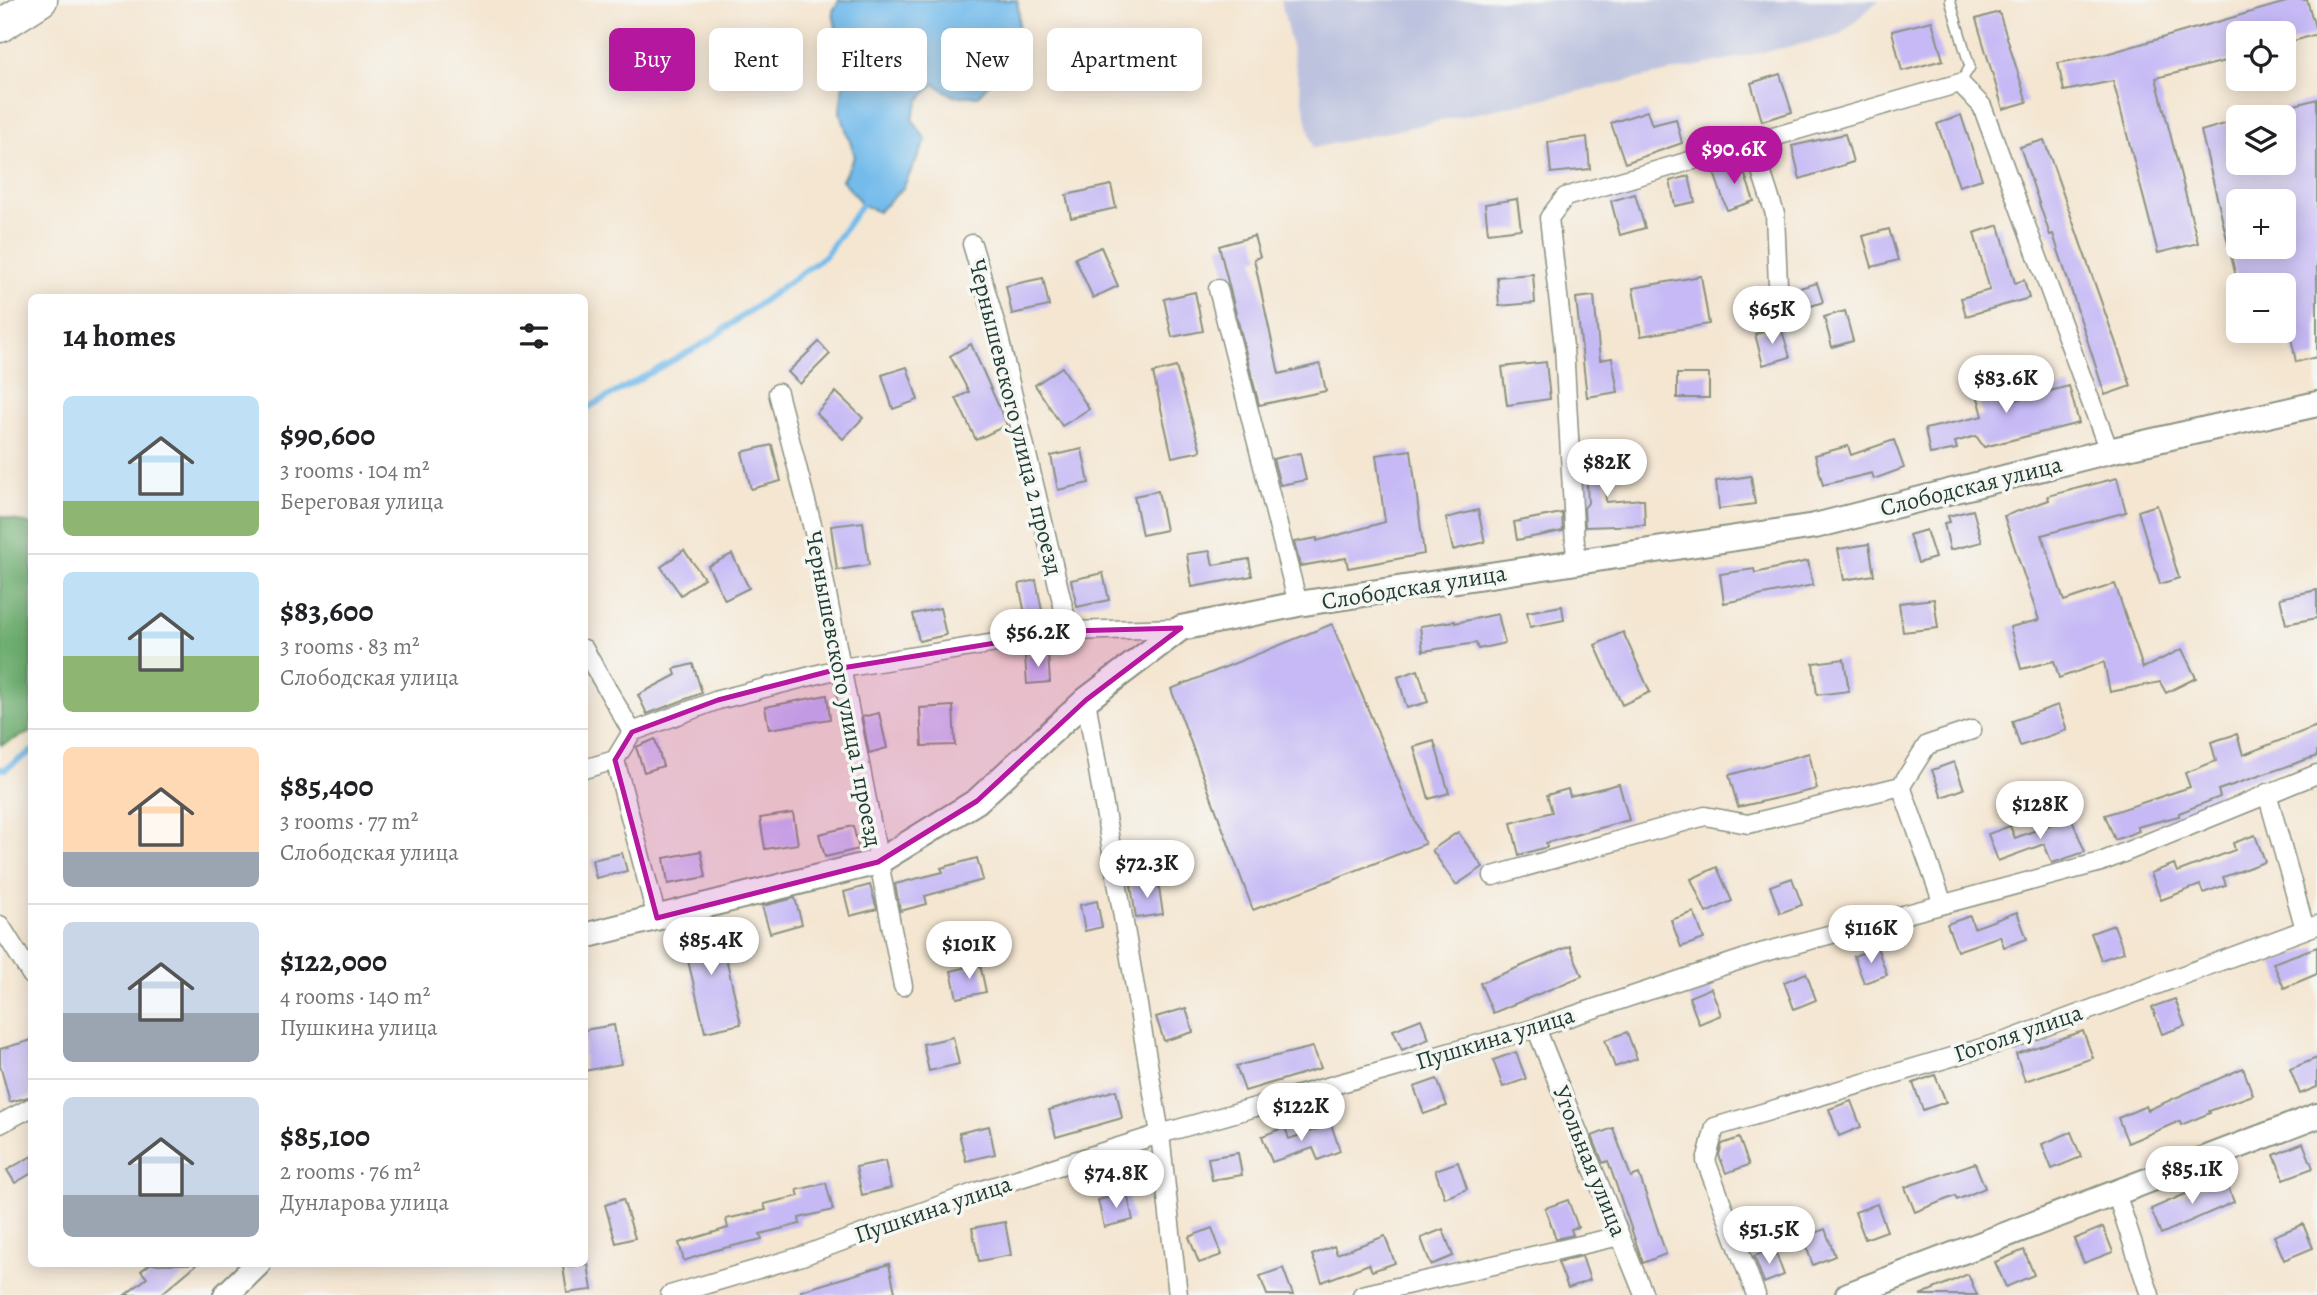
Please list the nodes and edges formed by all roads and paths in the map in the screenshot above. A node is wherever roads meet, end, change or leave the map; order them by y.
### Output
1 (1950, 0) edge
2 (20, 2) edge
3 (0, 26) edge
4 (1960, 83) junction
5 (1752, 143) junction
6 (972, 244) dead end
7 (1778, 285) dead end
8 (1218, 289) dead end
9 (778, 393) dead end
10 (2317, 404) edge
11 (2109, 450) junction
12 (1576, 562) junction
13 (1298, 604) junction
14 (1181, 628) junction
15 (1069, 631) junction
16 (588, 656) edge
17 (842, 668) junction
18 (1086, 700) junction
19 (1972, 730) dead end
20 (632, 732) junction
21 (615, 760) junction
22 (588, 768) edge
23 (2317, 774) edge
24 (1900, 786) junction
25 (2267, 793) junction
26 (878, 862) junction
27 (1493, 876) dead end
28 (1943, 904) junction
29 (657, 918) junction
30 (0, 925) edge
31 (2311, 927) edge
32 (588, 935) edge
33 (28, 970) edge
34 (903, 986) dead end
35 (1536, 1028) junction
36 (28, 1109) edge
37 (2317, 1116) edge
38 (0, 1124) edge
39 (1160, 1134) junction
40 (2116, 1193) junction
41 (1620, 1236) junction
42 (255, 1267) edge
43 (226, 1295) edge
44 (670, 1295) edge
45 (1178, 1295) edge
46 (1362, 1295) edge
47 (1644, 1295) edge
48 (1756, 1295) edge
49 (1848, 1295) edge
50 (2150, 1295) edge

1 - 4 lane
2 - 3 highway
4 - 5 street
4 - 11 street
5 - 7 street
5 - 12 street
6 - 15 street, Чернышевского улица 2 проезд
8 - 13 street
9 - 17 street, Чернышевского улица 1 проезд
10 - 11 street, Слободская улица
11 - 12 street, Слободская улица
12 - 13 street, Слободская улица
13 - 14 street, Слободская улица
14 - 15 street
14 - 18 street, Слободская улица
15 - 17 street
16 - 20 street
17 - 20 street
17 - 26 street, Чернышевского улица 1 проезд
18 - 26 street, Слободская улица
18 - 39 street
19 - 24 street
20 - 21 street
21 - 22 street
21 - 29 street
23 - 25 street, Пушкина улица
24 - 27 street
24 - 28 street
25 - 28 street, Пушкина улица
25 - 31 street
26 - 29 street, Слободская улица
26 - 34 street, Чернышевского улица 1 проезд
28 - 35 street, Пушкина улица
29 - 32 street, Слободская улица
30 - 33 street
31 - 48 street, Гоголя улица
35 - 39 street, Пушкина улица
35 - 41 street, Угольная улица
36 - 38 street
37 - 40 street
39 - 44 street, Пушкина улица
39 - 45 street
40 - 49 street
40 - 50 street
41 - 46 street
41 - 47 street, Угольная улица
42 - 43 street

